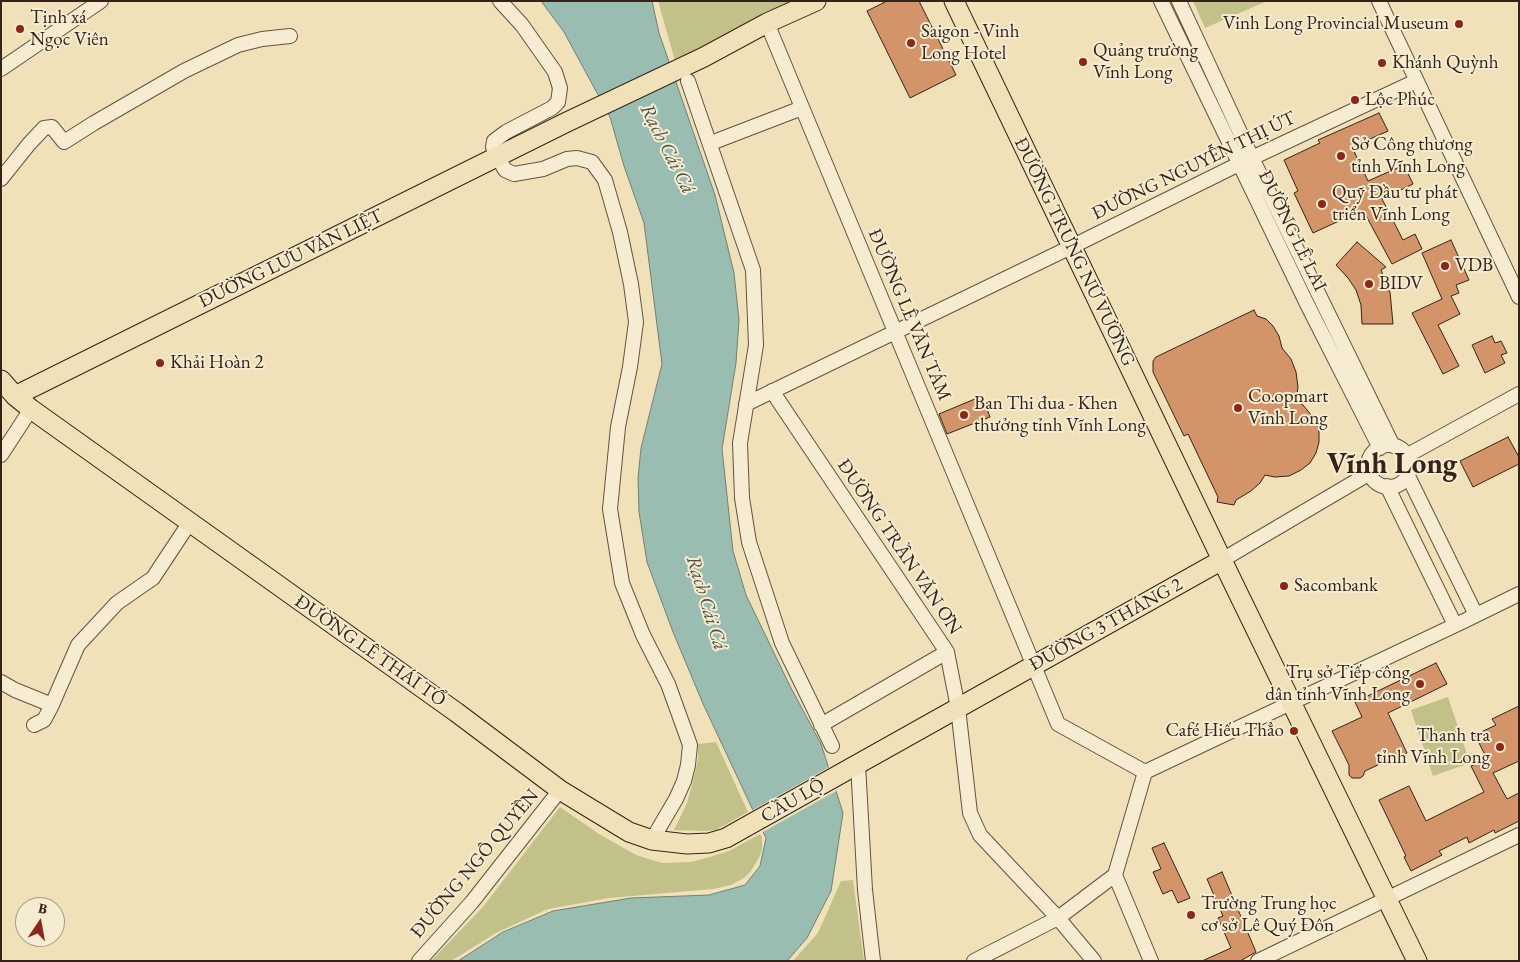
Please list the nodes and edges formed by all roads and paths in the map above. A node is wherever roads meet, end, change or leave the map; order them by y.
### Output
1 (101, 1) edge
2 (500, 1) edge
3 (816, 1) edge
4 (954, 1) edge
5 (1160, 1) edge
6 (1179, 1) edge
7 (1379, 1) edge
8 (767, 24) junction
9 (290, 36) dead end
10 (1, 69) edge
11 (1416, 80) junction
12 (688, 81) dead end
13 (802, 108) junction
14 (711, 143) junction
15 (498, 157) junction
16 (1252, 158) junction
17 (1239, 164) junction
18 (1, 178) edge
19 (1072, 247) junction
20 (1519, 297) edge
21 (895, 333) junction
22 (1, 380) edge
23 (772, 391) junction
24 (8, 392) edge
25 (1519, 394) edge
26 (746, 404) junction
27 (31, 410) junction
28 (1386, 447) junction
29 (1408, 455) junction
30 (1, 456) edge
31 (1370, 473) junction
32 (1408, 476) junction
33 (1388, 486) junction
34 (190, 522) junction
35 (1222, 560) junction
36 (1519, 594) edge
37 (1476, 615) junction
38 (1456, 625) junction
39 (948, 652) junction
40 (1034, 665) junction
41 (1, 682) edge
42 (1291, 703) junction
43 (52, 705) junction
44 (958, 708) junction
45 (821, 724) junction
46 (34, 725) dead end
47 (832, 746) dead end
48 (858, 764) junction
49 (1145, 772) junction
50 (840, 774) joint
51 (560, 790) junction
52 (745, 828) joint
53 (1519, 835) edge
54 (652, 840) junction
55 (1115, 875) junction
56 (1387, 899) junction
57 (1058, 918) junction
58 (419, 961) edge
59 (873, 961) edge
60 (974, 961) edge
61 (1094, 961) edge
62 (1151, 961) edge
63 (1258, 961) edge
64 (1417, 961) edge

1 - 10 street
2 - 15 street
3 - 8 main road, ĐƯỜNG LƯU VĂN LIỆT
4 - 19 main road, ĐƯỜNG TRƯNG NỮ VƯƠNG
5 - 17 street, ĐƯỜNG LÊ LAI
6 - 16 street, ĐƯỜNG LÊ LAI
7 - 11 street
8 - 13 street, ĐƯỜNG LÊ VĂN TÁM
8 - 15 main road, ĐƯỜNG LƯU VĂN LIỆT
9 - 18 street
11 - 16 street, ĐƯỜNG NGUYỄN THỊ ÚT
11 - 20 street
12 - 14 street
13 - 14 street
13 - 21 street, ĐƯỜNG LÊ VĂN TÁM
14 - 26 street
15 - 24 main road, ĐƯỜNG LƯU VĂN LIỆT
15 - 54 street
16 - 17 street, ĐƯỜNG NGUYỄN THỊ ÚT
16 - 28 street, ĐƯỜNG LÊ LAI
17 - 19 street, ĐƯỜNG NGUYỄN THỊ ÚT
17 - 28 street, ĐƯỜNG LÊ LAI
19 - 21 street, ĐƯỜNG NGUYỄN THỊ ÚT
19 - 35 main road, ĐƯỜNG TRƯNG NỮ VƯƠNG
21 - 23 street, ĐƯỜNG NGUYỄN THỊ ÚT
21 - 40 street, ĐƯỜNG LÊ VĂN TÁM
22 - 24 main road, ĐƯỜNG LÊ THÁI TỔ
23 - 26 street, ĐƯỜNG NGUYỄN THỊ ÚT
23 - 39 street, ĐƯỜNG TRẦN VĂN ƠN
24 - 27 main road, ĐƯỜNG LÊ THÁI TỔ
25 - 29 street
26 - 45 street
27 - 30 street
27 - 34 main road, ĐƯỜNG LÊ THÁI TỔ
28 - 29 street
28 - 31 street
29 - 32 street
31 - 33 street
31 - 35 street, ĐƯỜNG 3 THÁNG 2
32 - 33 street
32 - 37 street
33 - 38 street
34 - 43 street
34 - 51 main road, ĐƯỜNG LÊ THÁI TỔ
35 - 40 main road, ĐƯỜNG 3 THÁNG 2
35 - 42 main road, ĐƯỜNG TRƯNG NỮ VƯƠNG
36 - 37 street
37 - 38 street
38 - 42 street
39 - 44 street, ĐƯỜNG TRẦN VĂN ƠN
39 - 45 street
40 - 44 main road, ĐƯỜNG 3 THÁNG 2
40 - 49 street, ĐƯỜNG LÊ VĂN TÁM
41 - 43 street
42 - 49 street
42 - 56 main road, ĐƯỜNG TRƯNG NỮ VƯƠNG
43 - 46 street
44 - 48 main road, ĐƯỜNG 3 THÁNG 2
44 - 57 street, ĐƯỜNG TRẦN VĂN ƠN
45 - 47 street
48 - 50 main road, ĐƯỜNG 3 THÁNG 2
48 - 59 street
49 - 55 street
50 - 52 main road, CẦU LỘ
51 - 54 main road, ĐƯỜNG LÊ THÁI TỔ
51 - 58 street, ĐƯỜNG NGÔ QUYỀN
52 - 54 main road, ĐƯỜNG LÊ THÁI TỔ
53 - 56 street
55 - 57 street
55 - 62 street
56 - 63 street
56 - 64 main road, ĐƯỜNG TRƯNG NỮ VƯƠNG
57 - 60 street
57 - 61 street, ĐƯỜNG TRẦN VĂN ƠN

